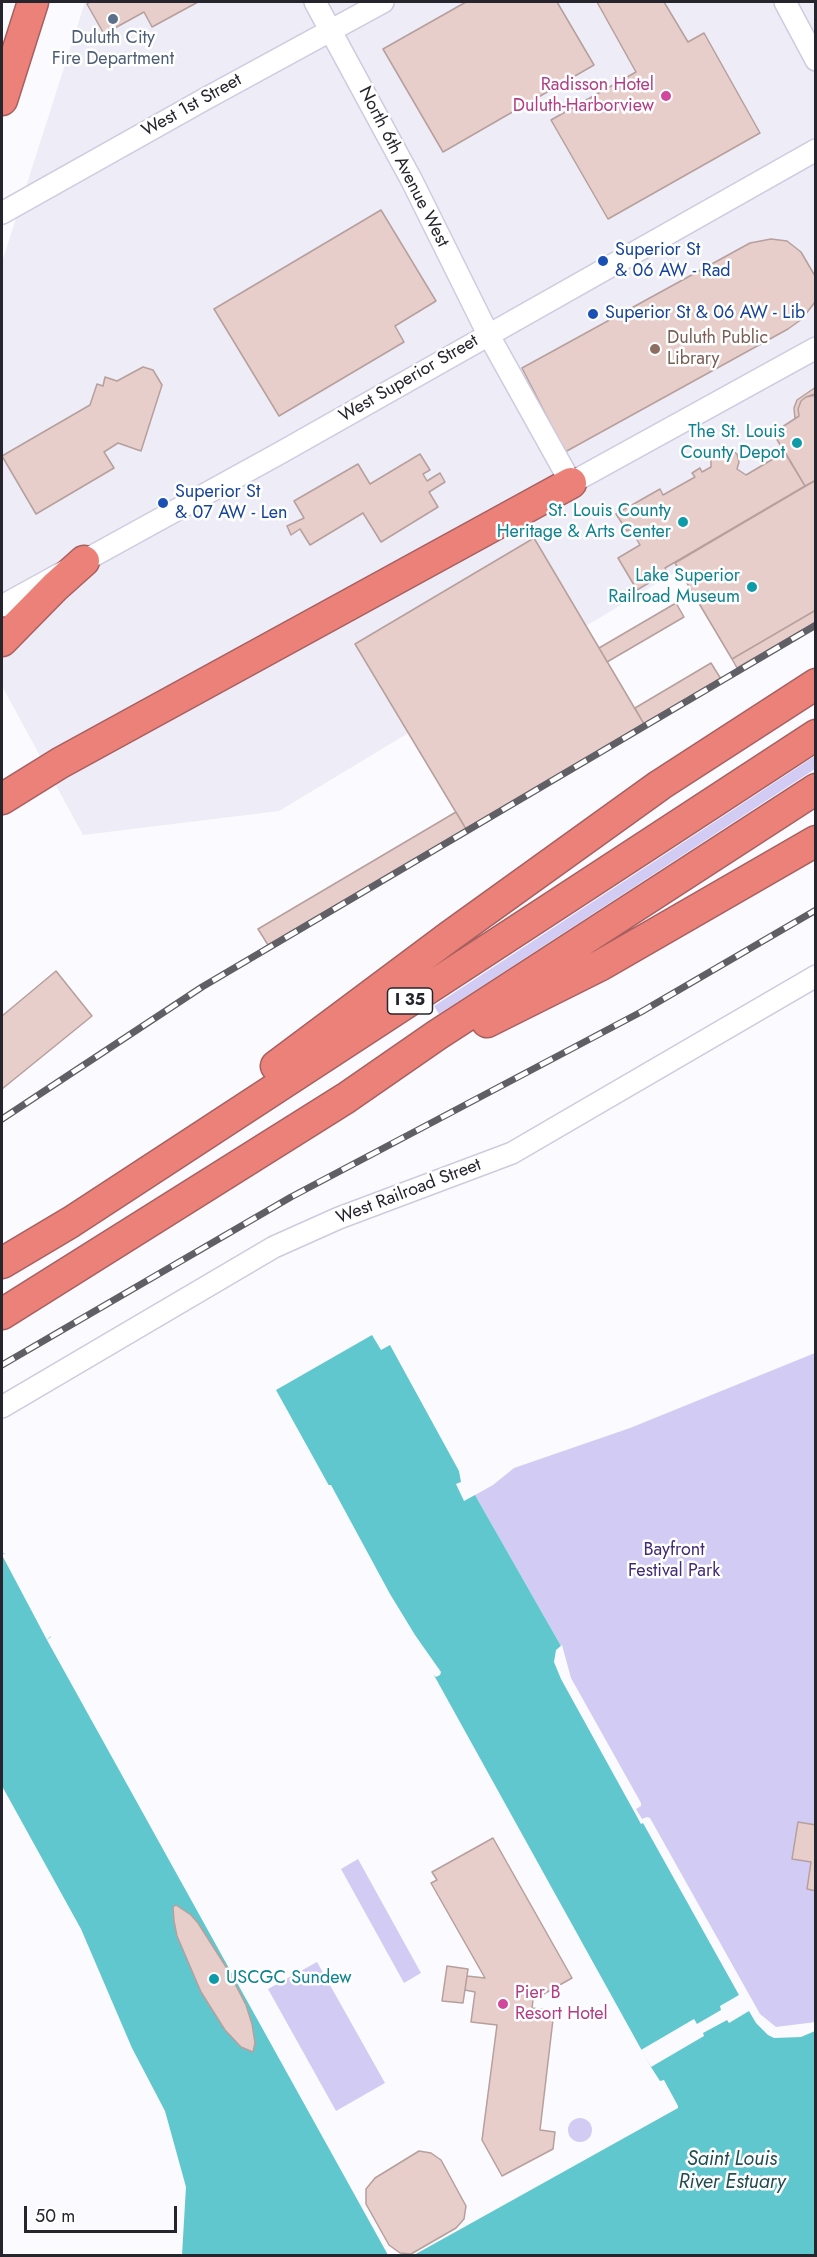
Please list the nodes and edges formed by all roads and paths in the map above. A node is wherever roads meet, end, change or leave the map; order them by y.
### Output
1 (33, 2) edge
2 (315, 2) edge
3 (383, 2) edge
4 (785, 2) edge
5 (331, 30) junction
6 (816, 60) edge
7 (2, 100) edge
8 (816, 150) edge
9 (2, 213) edge
10 (488, 334) junction
11 (816, 348) edge
12 (571, 483) junction
13 (84, 561) junction
14 (2, 606) edge
15 (2, 641) edge
16 (816, 684) edge
17 (816, 735) edge
18 (816, 789) edge
19 (2, 799) edge
20 (816, 841) edge
21 (816, 976) edge
22 (385, 1072) junction
23 (174, 1154) junction
24 (2, 1263) edge
25 (2, 1314) edge
26 (2, 1407) edge

1 - 7 highway
2 - 5 street, North 6th Avenue West
3 - 5 street, West 1st Street
4 - 6 street
5 - 9 street, West 1st Street
5 - 10 street, North 6th Avenue West
8 - 10 street, West Superior Street
10 - 12 street, North 6th Avenue West
10 - 13 street, West Superior Street
11 - 12 street
12 - 19 highway
13 - 14 street, West Superior Street
13 - 15 highway
16 - 23 highway
17 - 23 highway, I 35
18 - 22 highway, I 35
20 - 22 highway
21 - 26 street, West Railroad Street
22 - 25 highway, I 35
23 - 24 highway, I 35

